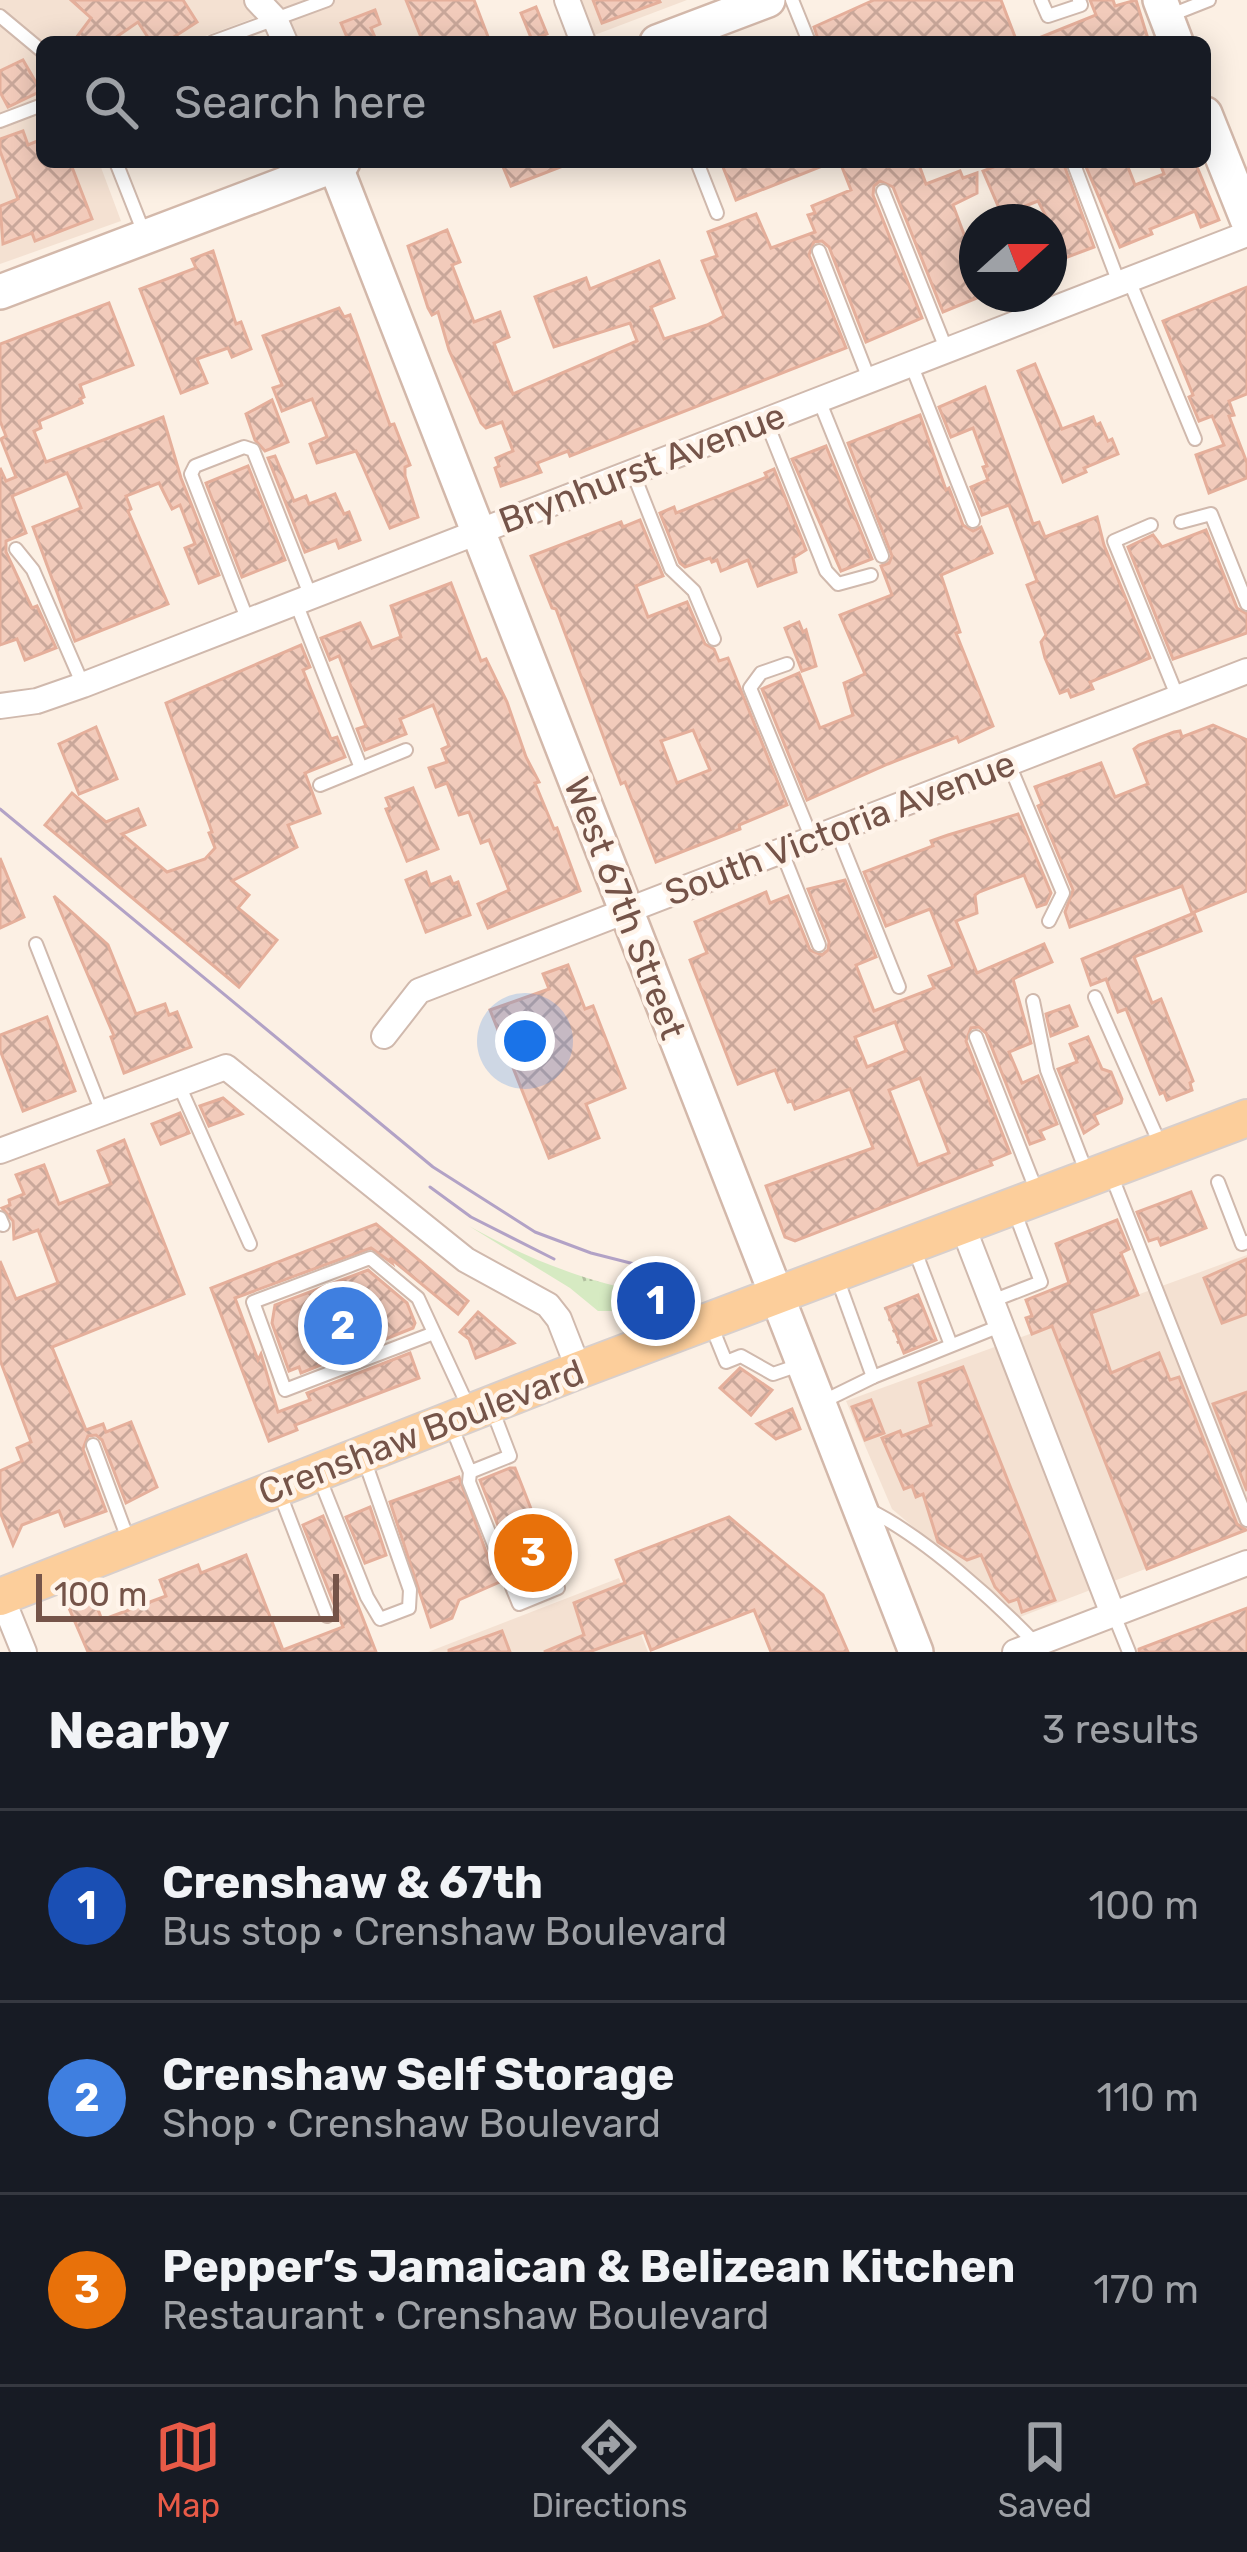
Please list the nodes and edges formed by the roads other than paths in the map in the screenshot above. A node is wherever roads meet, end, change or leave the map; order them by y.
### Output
1 (257, 0) edge
2 (327, 0) edge
3 (567, 0) edge
4 (768, 0) edge
5 (793, 0) edge
6 (1041, 0) edge
7 (1079, 0) edge
8 (1209, 0) edge
9 (0, 16) edge
10 (1168, 20) edge
11 (280, 31) edge
12 (250, 36) edge
13 (581, 36) edge
14 (673, 36) edge
15 (807, 36) edge
16 (36, 46) edge
17 (36, 107) edge
18 (0, 121) edge
19 (1211, 129) edge
20 (118, 168) edge
21 (324, 168) edge
22 (339, 168) edge
23 (699, 168) edge
24 (1076, 168) edge
25 (883, 191) dead end
26 (717, 213) dead end
27 (1247, 220) edge
28 (1247, 234) edge
29 (146, 237) junction
30 (819, 250) dead end
31 (1124, 282) junction
32 (0, 292) edge
33 (947, 350) junction
34 (911, 364) junction
35 (869, 380) junction
36 (819, 400) junction
37 (766, 421) junction
38 (1195, 439) dead end
39 (633, 472) junction
40 (973, 521) dead end
41 (1181, 522) dead end
42 (1151, 525) dead end
43 (478, 532) junction
44 (16, 548) dead end
45 (883, 556) dead end
46 (871, 575) dead end
47 (303, 599) junction
48 (1247, 604) edge
49 (248, 621) junction
50 (714, 639) dead end
51 (787, 664) dead end
52 (1247, 671) edge
53 (82, 685) junction
54 (1178, 698) junction
55 (37, 701) junction
56 (0, 706) edge
57 (0, 725) edge
58 (406, 750) dead end
59 (1009, 763) junction
60 (362, 768) junction
61 (320, 785) dead end
62 (824, 834) junction
63 (781, 850) junction
64 (626, 910) junction
65 (1049, 921) dead end
66 (36, 944) dead end
67 (819, 945) dead end
68 (899, 987) dead end
69 (1095, 997) dead end
70 (1033, 1001) dead end
71 (384, 1036) dead end
72 (976, 1037) dead end
73 (178, 1083) junction
74 (102, 1112) junction
75 (1247, 1118) edge
76 (0, 1151) edge
77 (1163, 1151) junction
78 (1099, 1175) junction
79 (1218, 1182) dead end
80 (1026, 1203) junction
81 (963, 1227) junction
82 (1247, 1242) edge
83 (250, 1244) dead end
84 (913, 1246) junction
85 (836, 1274) junction
86 (777, 1296) junction
87 (996, 1314) junction
88 (709, 1322) junction
89 (434, 1333) junction
90 (951, 1345) junction
91 (803, 1363) junction
92 (580, 1370) junction
93 (873, 1377) junction
94 (819, 1404) junction
95 (470, 1413) junction
96 (93, 1444) dead end
97 (363, 1455) junction
98 (470, 1472) junction
99 (317, 1473) junction
100 (278, 1488) junction
101 (857, 1504) junction
102 (1247, 1520) edge
103 (130, 1546) junction
104 (1247, 1563) edge
105 (505, 1570) dead end
106 (512, 1587) dead end
107 (558, 1588) dead end
108 (0, 1595) edge
109 (1113, 1614) junction
110 (327, 1616) dead end
111 (1026, 1648) edge
112 (24, 1652) edge
113 (916, 1652) edge
114 (1129, 1652) edge

1 - 11 street
2 - 11 lane
3 - 13 street
4 - 14 street
5 - 15 lane
6 - 7 lane
8 - 10 lane
9 - 16 lane
11 - 12 lane
17 - 18 lane
19 - 27 street
20 - 29 lane
21 - 29 street
22 - 43 street, West 67th Street
23 - 26 lane
24 - 31 lane
25 - 33 lane
28 - 31 street, Brynhurst Avenue
29 - 32 street
30 - 35 lane
31 - 33 street, Brynhurst Avenue
31 - 38 lane
33 - 34 street, Brynhurst Avenue
34 - 35 street, Brynhurst Avenue
34 - 40 lane
35 - 36 street, Brynhurst Avenue
36 - 37 street, Brynhurst Avenue
36 - 45 lane
37 - 39 street, Brynhurst Avenue
37 - 46 lane
39 - 43 street, Brynhurst Avenue
39 - 50 lane
41 - 48 lane
42 - 54 lane
43 - 47 street, Brynhurst Avenue
43 - 64 street, West 67th Street
44 - 53 lane
47 - 49 street, Brynhurst Avenue
47 - 49 lane
47 - 60 lane
49 - 53 street, Brynhurst Avenue
51 - 62 lane
52 - 54 street, South Victoria Avenue
53 - 55 street, Brynhurst Avenue
54 - 59 street, South Victoria Avenue
55 - 56 street, Brynhurst Avenue
55 - 57 street, Brynhurst Avenue
58 - 60 lane
59 - 62 street, South Victoria Avenue
59 - 65 lane
60 - 61 lane
62 - 63 street, South Victoria Avenue
62 - 68 lane
63 - 64 street, South Victoria Avenue
63 - 67 lane
64 - 71 street, South Victoria Avenue
64 - 86 street, West 67th Street
66 - 74 lane
69 - 77 lane
70 - 78 lane
72 - 80 lane
73 - 74 street
73 - 83 lane
73 - 92 street
74 - 76 street
75 - 77 main road, Crenshaw Boulevard
77 - 78 main road, Crenshaw Boulevard
78 - 80 main road, Crenshaw Boulevard
78 - 102 lane
79 - 82 lane
80 - 81 main road, Crenshaw Boulevard
80 - 87 lane
81 - 84 main road, Crenshaw Boulevard
81 - 87 street
84 - 85 main road, Crenshaw Boulevard
84 - 90 lane
85 - 86 main road, Crenshaw Boulevard
85 - 93 lane
86 - 88 main road, Crenshaw Boulevard
86 - 91 street, West 67th Street
87 - 90 lane
87 - 109 street
88 - 91 lane
88 - 92 main road, Crenshaw Boulevard
89 - 89 lane
89 - 95 lane
90 - 93 lane
91 - 94 street, West 67th Street
92 - 95 main road, Crenshaw Boulevard
93 - 94 lane
94 - 101 street, West 67th Street
95 - 97 main road, Crenshaw Boulevard
95 - 98 lane
95 - 98 lane
96 - 103 lane
97 - 99 main road, Crenshaw Boulevard
97 - 99 lane
98 - 105 lane
99 - 100 main road, Crenshaw Boulevard
100 - 103 main road, Crenshaw Boulevard
100 - 110 lane
101 - 111 lane
101 - 113 street, West 67th Street
103 - 108 main road, Crenshaw Boulevard
104 - 109 street
106 - 107 lane
108 - 112 street
109 - 111 street
109 - 114 lane

